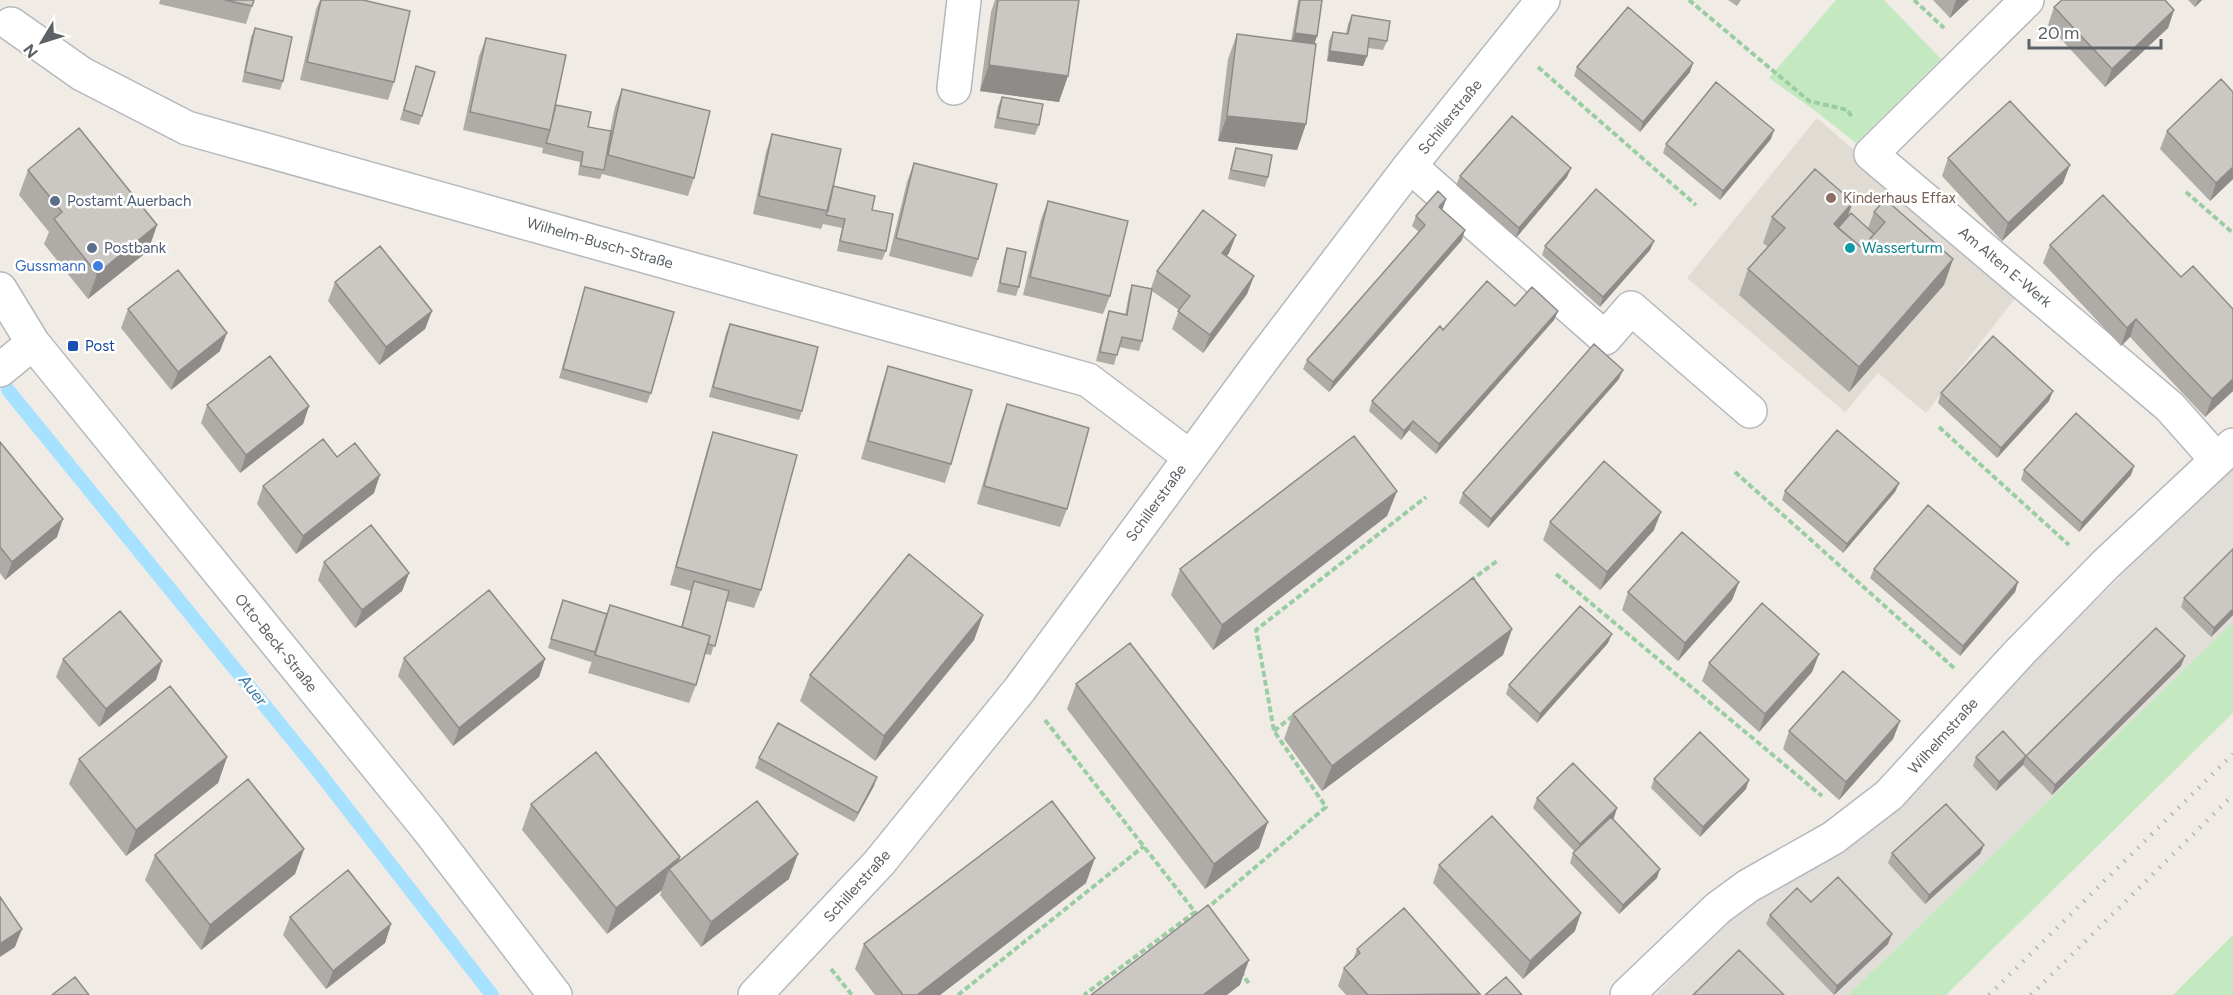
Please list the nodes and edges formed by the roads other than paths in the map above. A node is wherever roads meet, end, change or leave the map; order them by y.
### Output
1 (964, 0) edge
2 (1543, 0) edge
3 (2027, 0) edge
4 (10, 24) dead end
5 (954, 88) dead end
6 (1410, 166) junction
7 (0, 289) edge
8 (33, 343) junction
9 (0, 370) edge
10 (1750, 411) dead end
11 (2225, 452) edge
12 (1190, 457) junction
13 (555, 995) edge
14 (755, 995) edge
15 (1627, 995) edge

1 - 5 street
2 - 6 street, Schillerstraße
3 - 11 street, Am Alten E-Werk
4 - 12 street, Wilhelm-Busch-Straße
6 - 10 street
6 - 12 street, Schillerstraße
7 - 8 street, Otto-Beck-Straße
8 - 9 street
8 - 13 street, Otto-Beck-Straße
11 - 15 street, Wilhelmstraße
12 - 14 street, Schillerstraße

